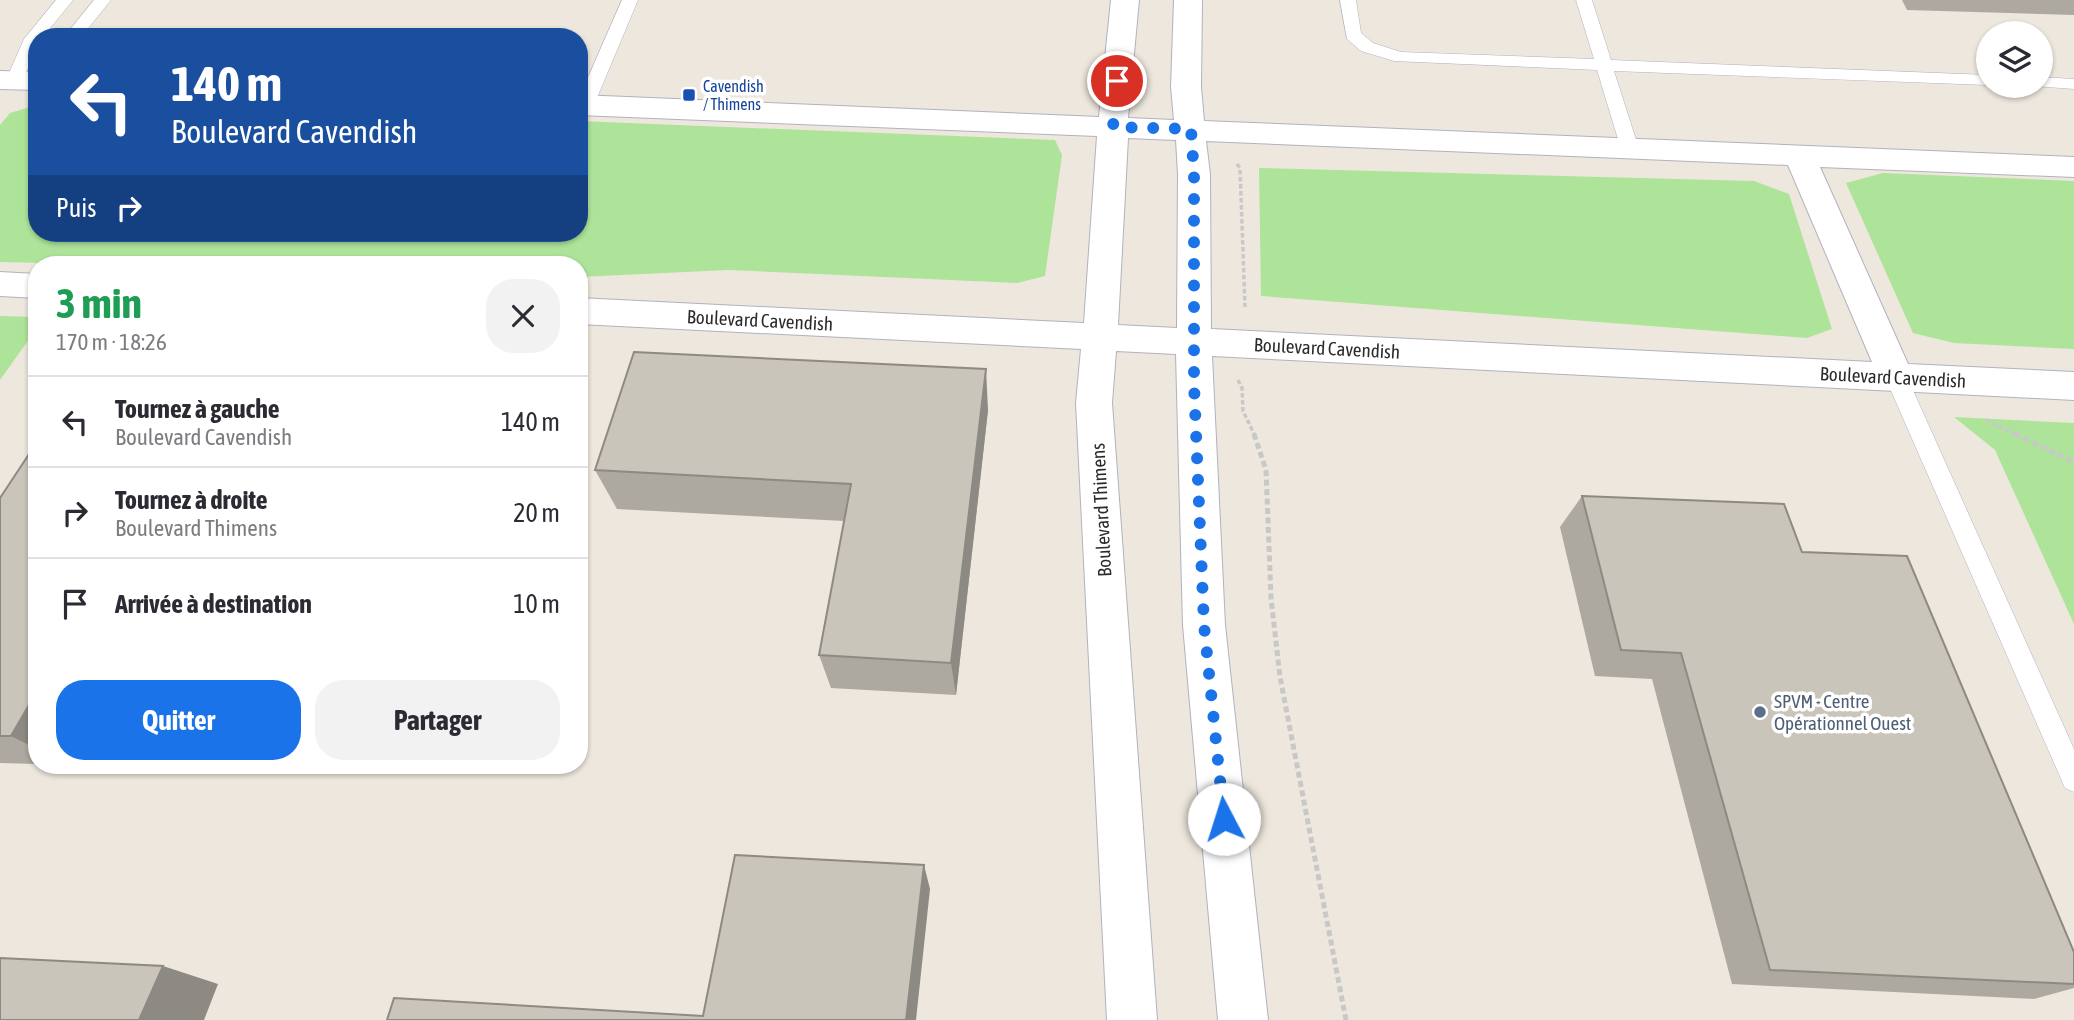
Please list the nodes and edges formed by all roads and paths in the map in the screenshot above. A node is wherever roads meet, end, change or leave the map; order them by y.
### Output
1 (65, 0) edge
2 (103, 0) edge
3 (630, 0) edge
4 (1125, 0) edge
5 (1188, 0) edge
6 (1348, 0) edge
7 (1584, 0) edge
8 (41, 28) edge
9 (80, 28) edge
10 (28, 51) edge
11 (1606, 64) junction
12 (1976, 79) edge
13 (18, 81) edge
14 (2053, 82) edge
15 (2074, 83) edge
16 (588, 92) edge
17 (588, 105) edge
18 (1113, 127) junction
19 (1191, 129) junction
20 (1630, 149) junction
21 (1800, 155) junction
22 (1232, 161) dead end
23 (2074, 167) edge
24 (0, 284) edge
25 (28, 286) edge
26 (588, 311) edge
27 (1237, 313) dead end
28 (1101, 338) junction
29 (1194, 342) junction
30 (1896, 377) junction
31 (2074, 386) edge
32 (1242, 388) dead end
33 (2074, 779) edge
34 (1132, 1020) edge
35 (1243, 1020) edge
36 (1346, 1020) edge

1 - 8 lane
2 - 9 lane
3 - 16 lane
4 - 18 main road, Boulevard Thimens
5 - 19 main road
6 - 11 lane
7 - 11 lane
10 - 13 lane
11 - 12 lane
11 - 20 lane
14 - 15 lane
17 - 18 main road
18 - 19 main road
18 - 28 main road, Boulevard Thimens
19 - 20 main road
19 - 29 main road
20 - 21 main road
21 - 23 main road
21 - 30 main road
22 - 27 path
24 - 25 main road
26 - 28 main road, Boulevard Cavendish
28 - 29 main road, Boulevard Cavendish
28 - 34 main road, Boulevard Thimens
29 - 30 main road, Boulevard Cavendish
29 - 35 main road
30 - 31 main road, Boulevard Cavendish
30 - 33 lane
32 - 36 path

